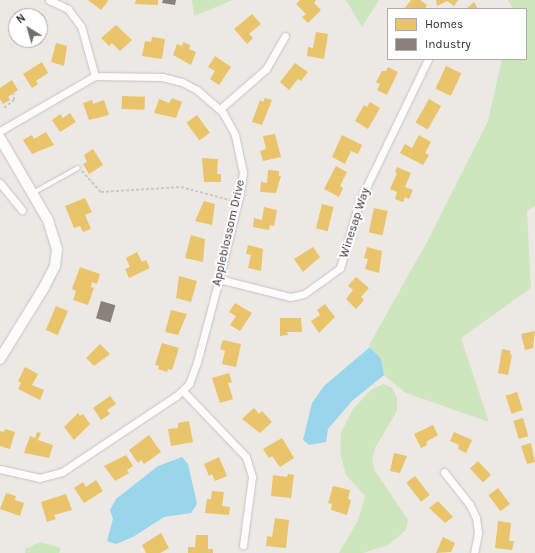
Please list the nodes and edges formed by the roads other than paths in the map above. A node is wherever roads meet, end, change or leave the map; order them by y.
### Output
1 (50, 0) edge
2 (285, 36) dead end
3 (428, 60) edge
4 (95, 76) junction
5 (220, 110) junction
6 (0, 131) edge
7 (0, 138) edge
8 (78, 168) road end
9 (0, 183) edge
10 (33, 193) junction
11 (22, 210) dead end
12 (219, 279) junction
13 (0, 359) edge
14 (182, 391) junction
15 (0, 469) edge
16 (444, 472) dead end
17 (243, 545) dead end
18 (474, 553) edge

1 - 4 street
2 - 5 street
3 - 12 street, Winesap Way
4 - 5 street, Appleblossom Drive
4 - 6 street
5 - 12 street, Appleblossom Drive
7 - 10 street
8 - 10 lane
9 - 11 street
10 - 13 street
12 - 14 street, Appleblossom Drive
14 - 15 street, Appleblossom Drive
14 - 17 street
16 - 18 street

